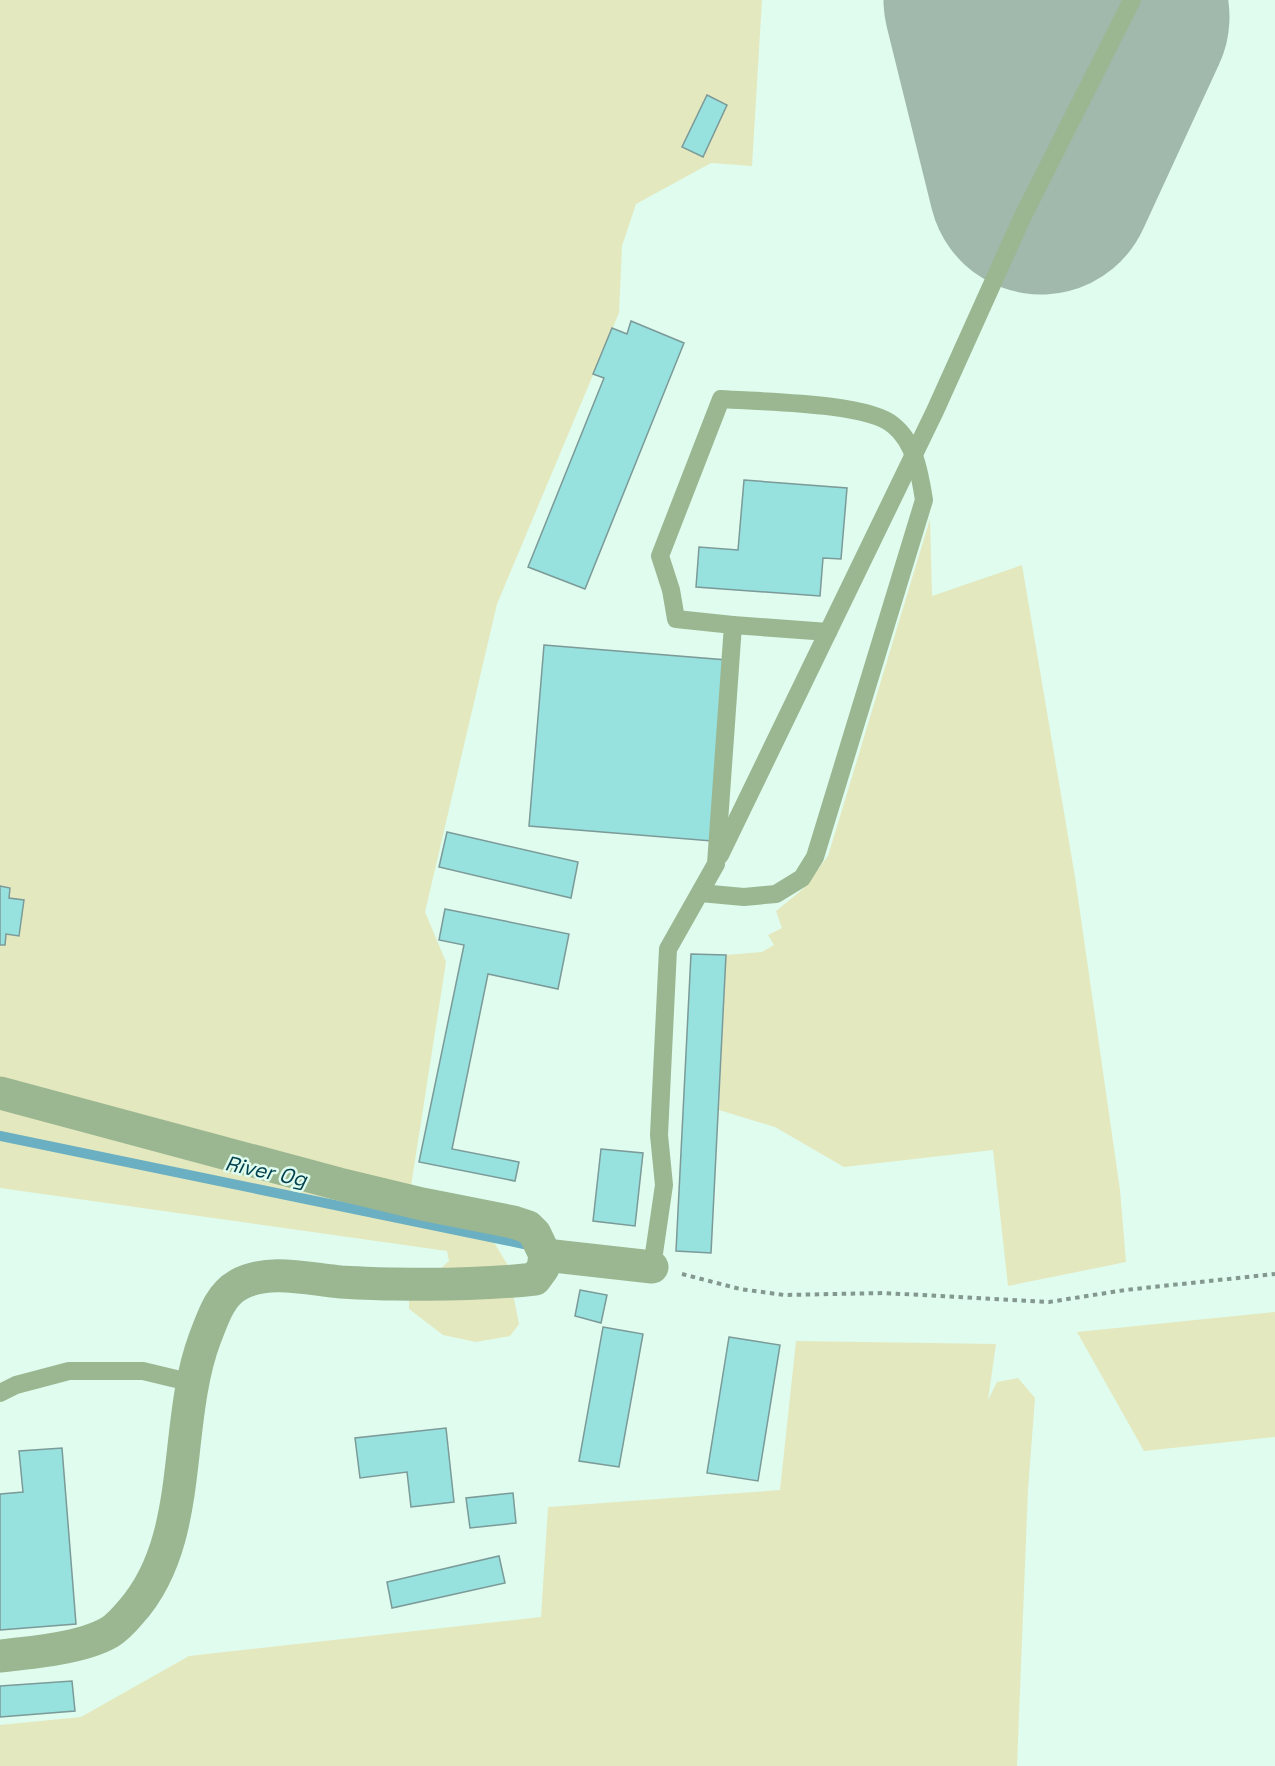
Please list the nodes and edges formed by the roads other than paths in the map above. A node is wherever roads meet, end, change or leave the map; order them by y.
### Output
1 (1132, 0) edge
2 (914, 455) junction
3 (733, 625) junction
4 (828, 632) junction
5 (716, 864) junction
6 (700, 893) junction
7 (0, 1093) edge
8 (545, 1255) junction
9 (652, 1267) joint
10 (193, 1383) junction
11 (0, 1393) edge
12 (0, 1656) edge

1 - 2 lane
2 - 3 lane
2 - 4 lane
2 - 6 lane
3 - 4 lane
3 - 5 lane
4 - 5 lane
5 - 6 lane
6 - 9 lane
7 - 8 street
8 - 9 street
8 - 10 street
10 - 11 lane
10 - 12 street

